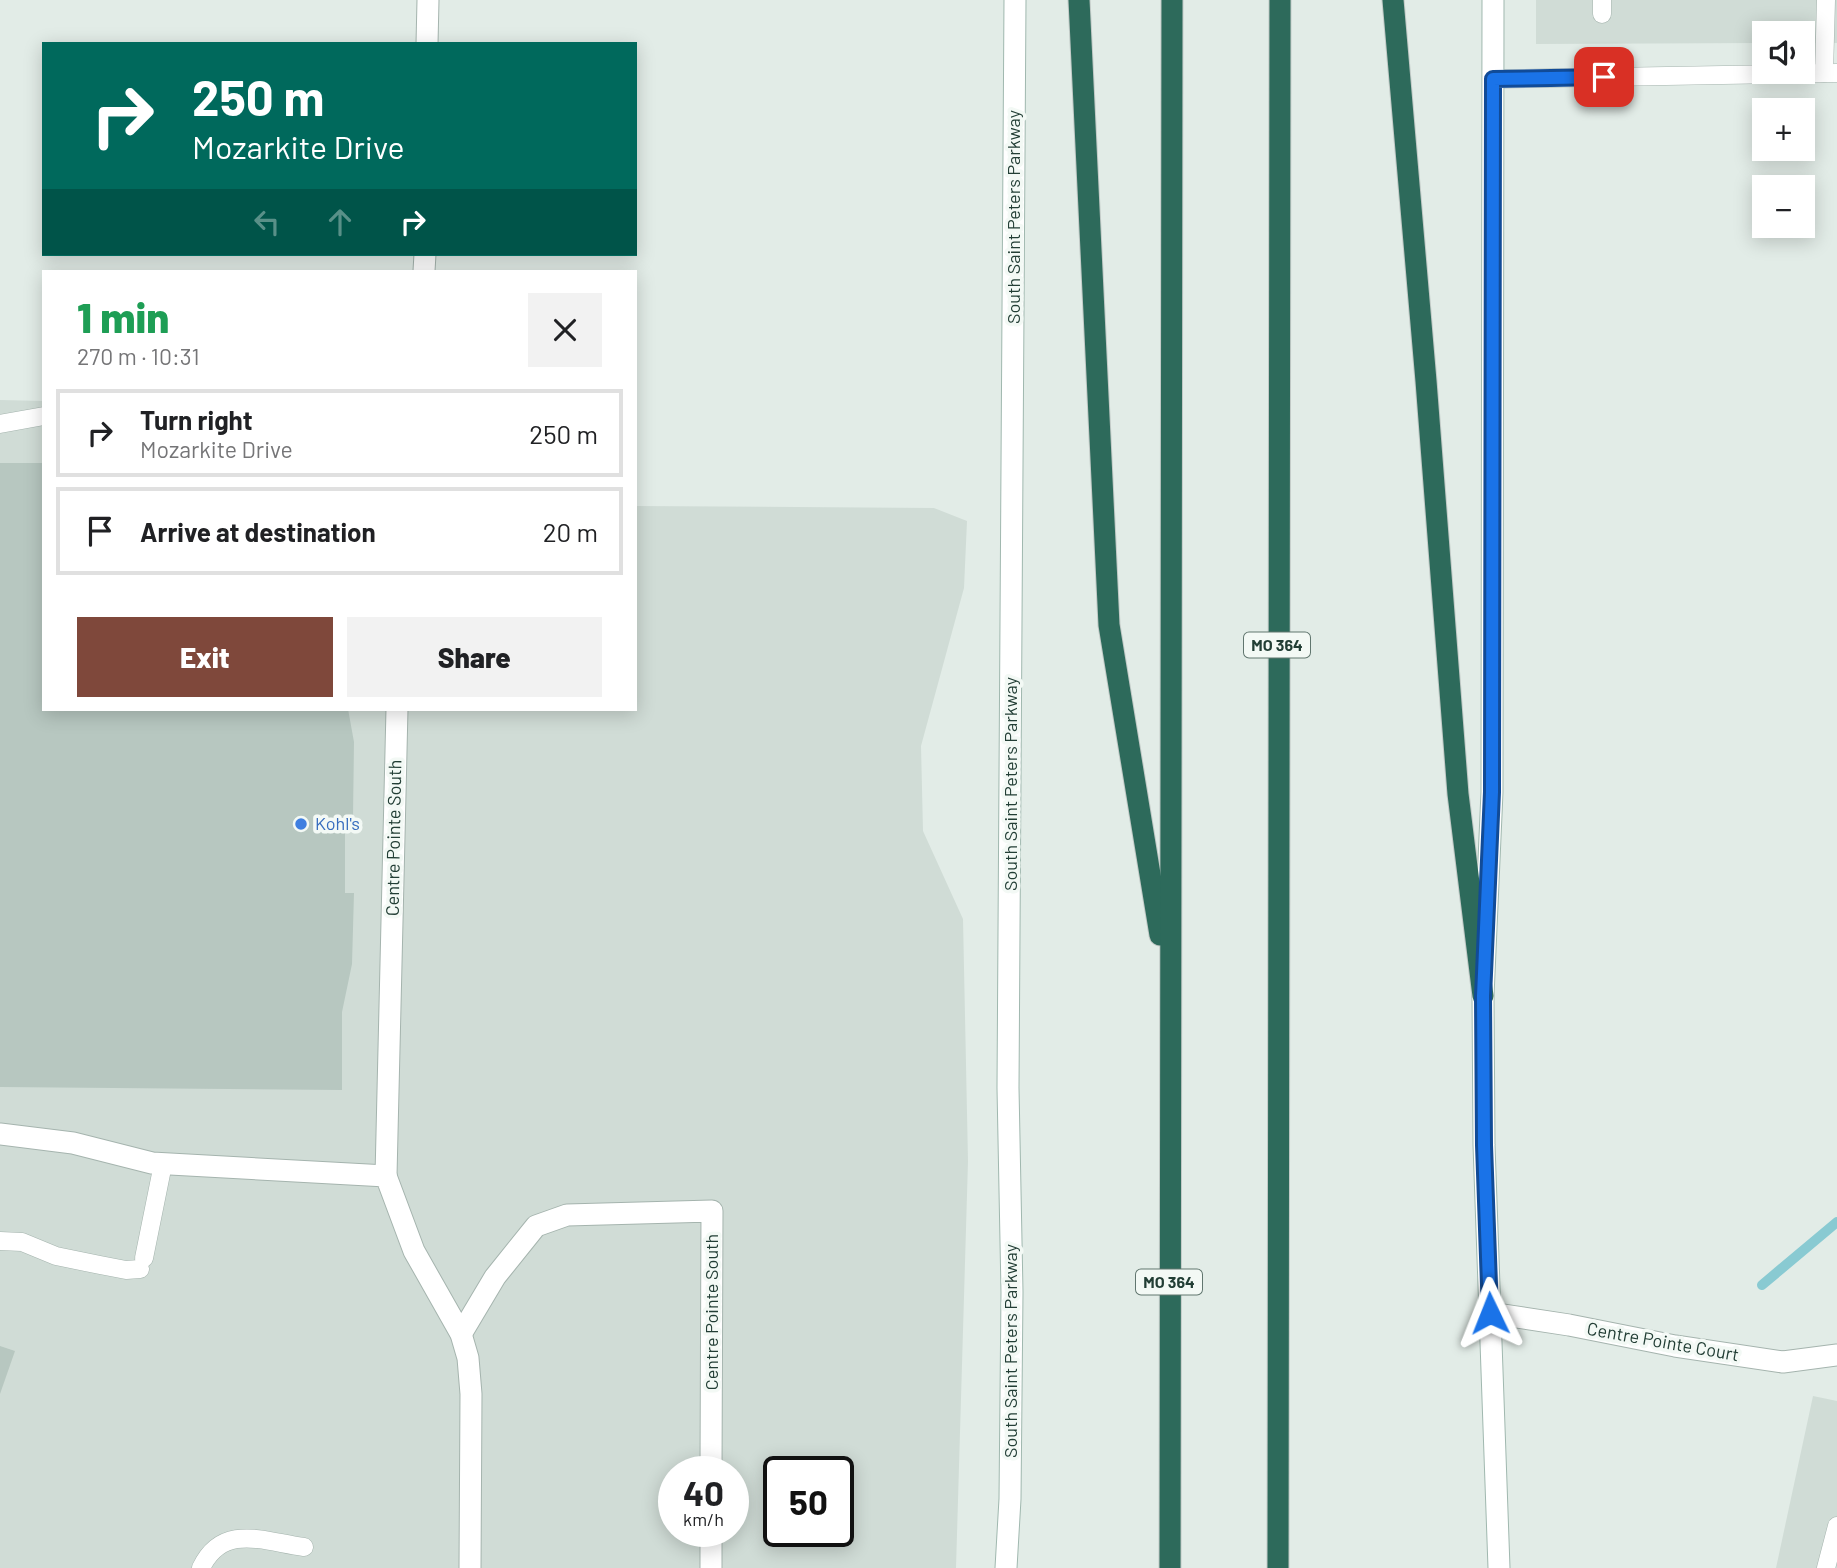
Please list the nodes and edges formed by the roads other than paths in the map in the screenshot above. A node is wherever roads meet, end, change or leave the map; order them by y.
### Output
1 (428, 0) edge
2 (1015, 0) edge
3 (1079, 0) edge
4 (1172, 0) edge
5 (1280, 0) edge
6 (1393, 0) edge
7 (1493, 0) edge
8 (1826, 0) edge
9 (427, 42) edge
10 (1830, 73) edge
11 (1493, 79) junction
12 (42, 416) edge
13 (0, 424) edge
14 (397, 711) edge
15 (1170, 996) junction
16 (1483, 996) junction
17 (0, 1134) edge
18 (163, 1164) junction
19 (386, 1176) junction
20 (0, 1241) edge
21 (1490, 1313) junction
22 (461, 1334) junction
23 (1837, 1355) edge
24 (711, 1456) edge
25 (1837, 1526) edge
26 (304, 1547) dead end
27 (711, 1547) edge
28 (201, 1568) edge
29 (470, 1568) edge
30 (711, 1568) edge
31 (1006, 1568) edge
32 (1170, 1568) edge
33 (1278, 1568) edge
34 (1499, 1568) edge
35 (1826, 1568) edge

1 - 9 main road
2 - 31 main road, South Saint Peters Parkway
3 - 15 highway
4 - 15 highway, MO 364
5 - 33 highway, MO 364
6 - 16 highway
7 - 11 main road
8 - 10 lane
10 - 11 lane
11 - 16 main road
12 - 13 lane
14 - 19 main road, Centre Pointe South
15 - 32 highway, MO 364
16 - 21 main road
17 - 18 main road
18 - 19 main road
18 - 20 lane
19 - 22 main road, Centre Pointe South
21 - 23 main road, Centre Pointe Court
21 - 34 main road
22 - 24 main road, Centre Pointe South
22 - 29 main road, Centre Pointe South
25 - 35 lane
26 - 28 lane
27 - 30 main road

